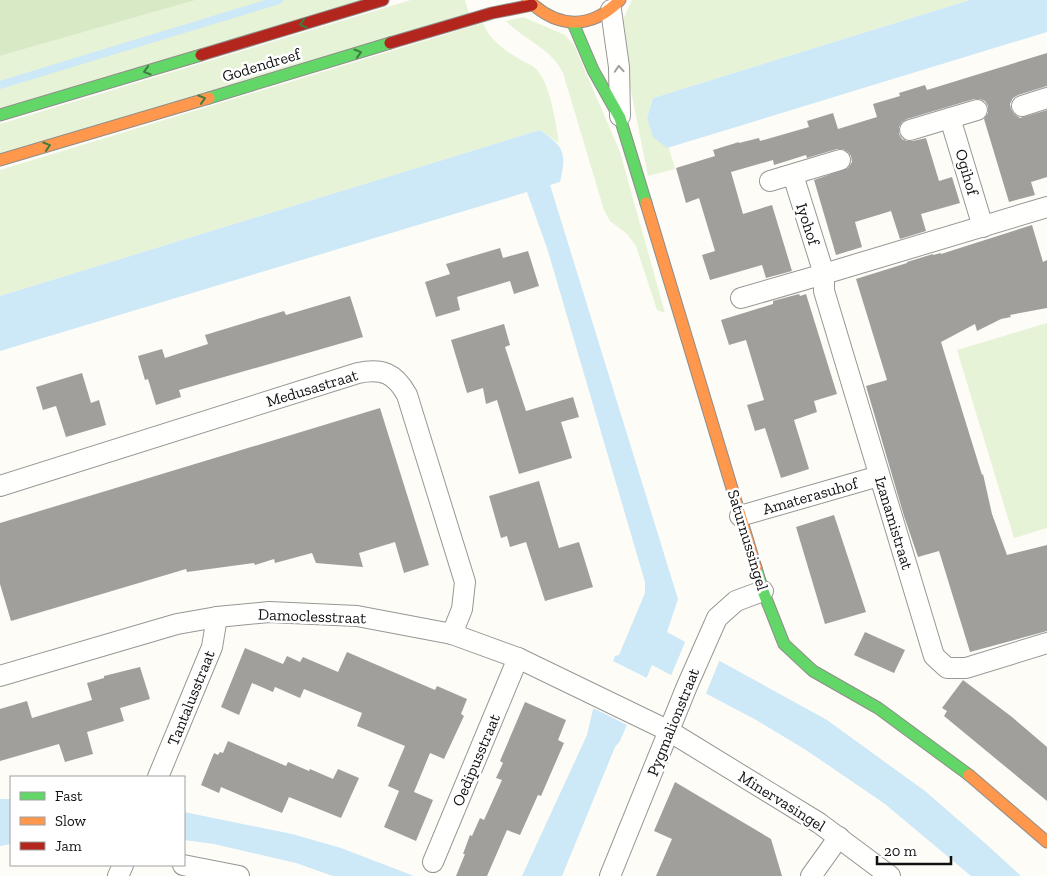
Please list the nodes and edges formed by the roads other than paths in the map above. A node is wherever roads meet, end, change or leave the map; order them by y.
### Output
1 (383, 0) edge
2 (530, 2) edge
3 (615, 5) edge
4 (572, 23) junction
5 (1047, 98) edge
6 (1022, 106) dead end
7 (977, 110) dead end
8 (0, 115) edge
9 (620, 118) junction
10 (950, 118) junction
11 (910, 130) dead end
12 (0, 160) edge
13 (840, 160) dead end
14 (792, 175) junction
15 (770, 181) dead end
16 (1047, 207) edge
17 (983, 227) junction
18 (824, 274) junction
19 (741, 298) dead end
20 (879, 476) junction
21 (0, 486) edge
22 (740, 516) junction
23 (763, 591) junction
24 (217, 617) junction
25 (452, 634) junction
26 (1047, 643) edge
27 (518, 658) junction
28 (0, 676) edge
29 (669, 731) junction
30 (158, 776) edge
31 (839, 838) junction
32 (1045, 838) edge
33 (433, 862) dead end
34 (185, 865) edge
35 (239, 876) edge
36 (610, 876) edge
37 (811, 876) edge
38 (890, 876) edge

1 -> 8 main road, Godendreef
2 - 4 main road
12 -> 2 main road, Godendreef
3 - 4 main road
9 -> 3 street, Saturnussingel
4 - 9 main road, Saturnussingel
5 - 6 street
7 - 10 street
9 - 22 main road, Saturnussingel
10 - 11 street
10 - 17 street, Ogihof
13 - 14 street
14 - 15 street
14 - 18 street, Iyohof
16 - 17 street
17 - 18 street
18 - 19 street
18 - 20 street, Izanamistraat
20 - 22 street, Amaterasuhof
20 - 26 street, Izanamistraat
21 - 25 street, Medusastraat
22 - 23 main road, Saturnussingel
23 - 29 street, Pygmalionstraat
23 - 32 main road, Saturnussingel
24 - 25 street, Damoclesstraat
24 - 28 street, Damoclesstraat
24 - 30 street, Tantalusstraat
25 - 27 street, Damoclesstraat
27 - 29 street, Damoclesstraat
27 - 33 street, Oedipusstraat
29 - 31 street, Minervasingel
29 - 36 street, Pygmalionstraat
31 - 37 street
31 - 38 street, Minervasingel
34 - 35 street

